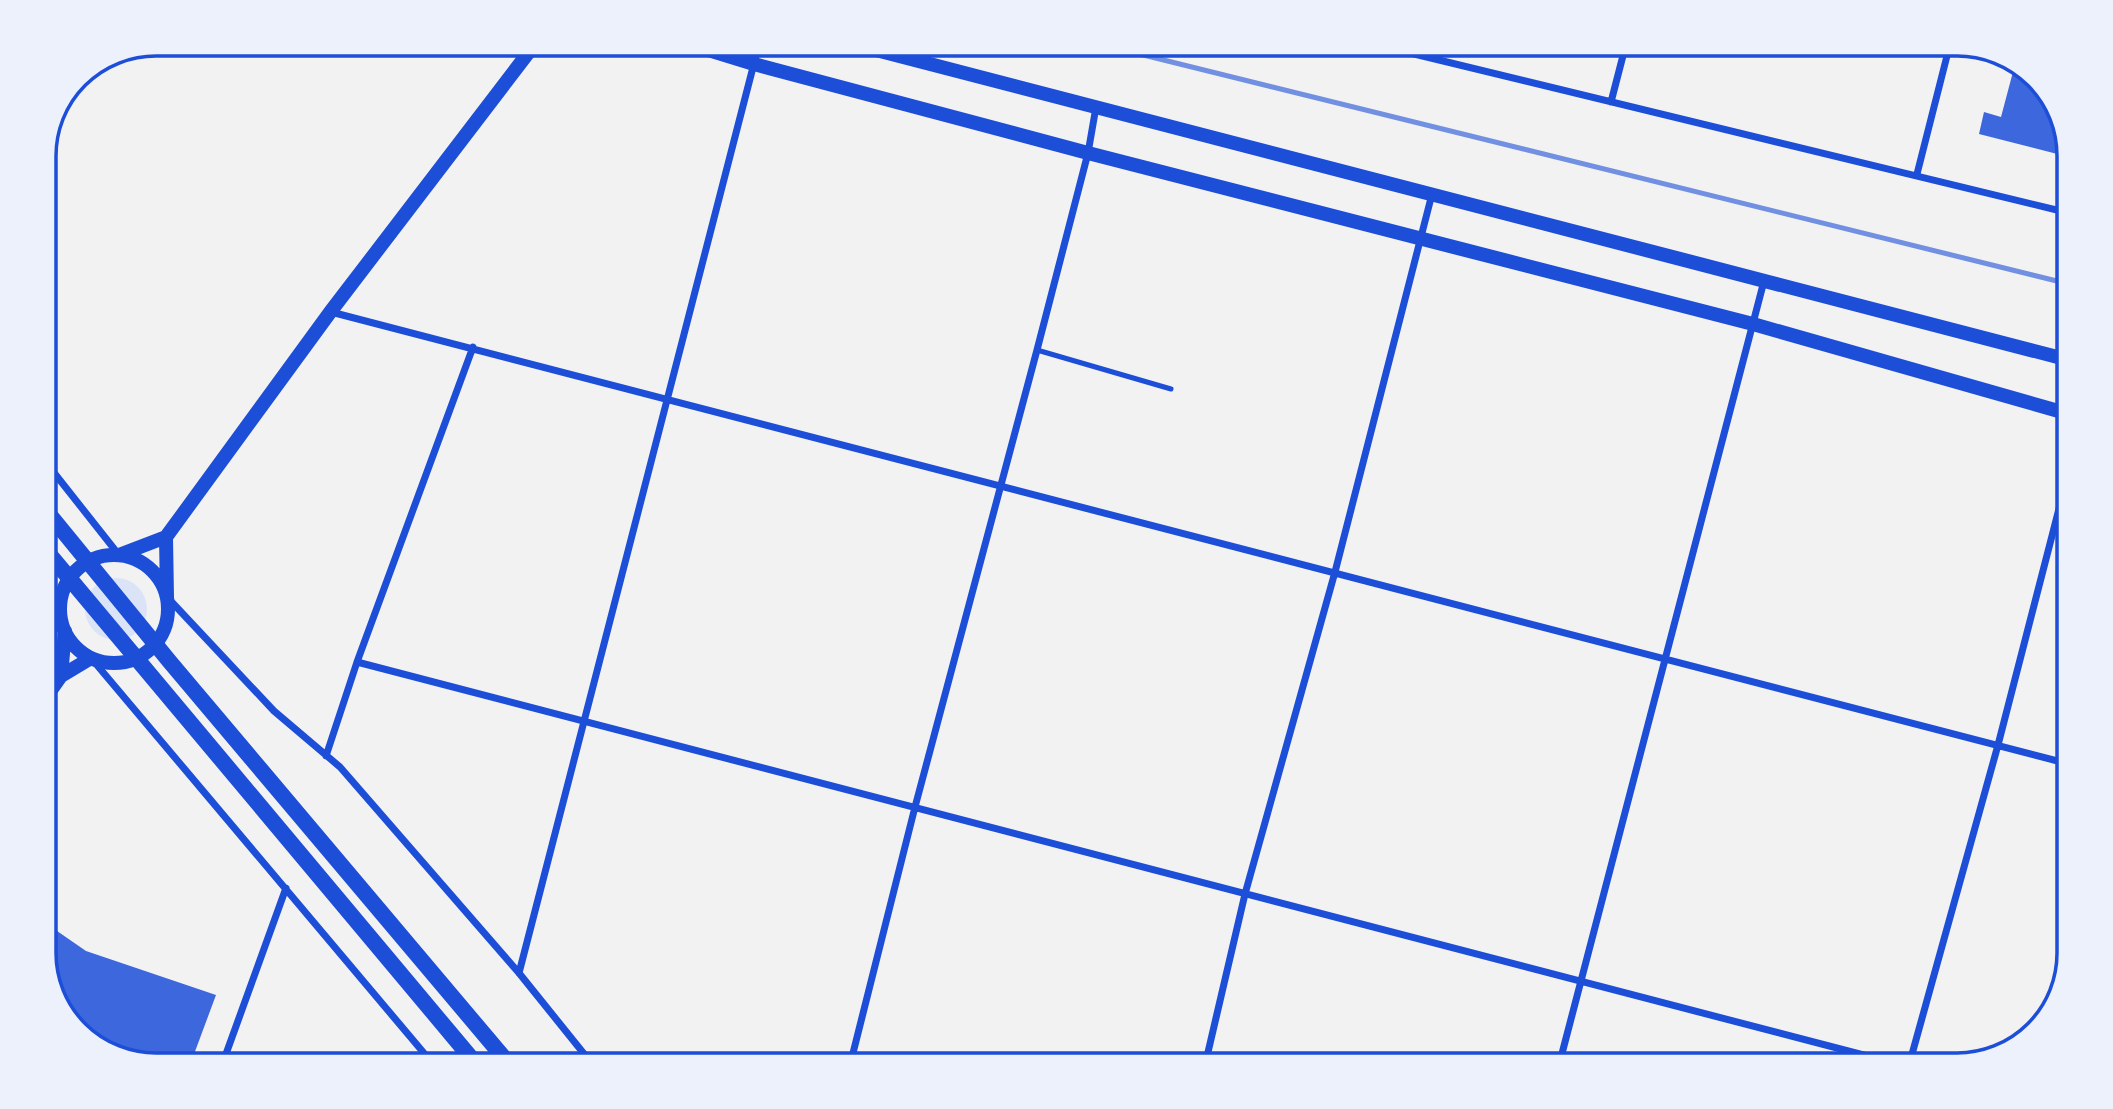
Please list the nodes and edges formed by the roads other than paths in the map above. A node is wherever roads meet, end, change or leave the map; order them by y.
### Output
1 (526, 56) edge
2 (728, 56) edge
3 (756, 56) edge
4 (899, 56) edge
5 (1422, 56) edge
6 (1623, 56) edge
7 (1947, 56) edge
8 (754, 64) junction
9 (1611, 102) junction
10 (1096, 107) junction
11 (1088, 152) junction
12 (1917, 174) junction
13 (1432, 194) junction
14 (2057, 210) edge
15 (1421, 238) junction
16 (1764, 281) junction
17 (331, 312) junction
18 (1753, 324) junction
19 (472, 347) junction
20 (1037, 350) junction
21 (2057, 357) edge
22 (1171, 389) dead end
23 (668, 398) junction
24 (2057, 411) edge
25 (56, 475) edge
26 (1002, 485) junction
27 (2057, 516) edge
28 (56, 523) edge
29 (166, 537) junction
30 (119, 555) junction
31 (56, 562) edge
32 (1335, 572) junction
33 (167, 597) junction
34 (56, 618) edge
35 (65, 630) junction
36 (91, 658) junction
37 (1667, 659) junction
38 (357, 662) junction
39 (61, 676) junction
40 (56, 683) edge
41 (584, 721) junction
42 (1998, 745) junction
43 (326, 755) junction
44 (2057, 761) edge
45 (915, 807) junction
46 (286, 888) junction
47 (1245, 894) junction
48 (519, 973) junction
49 (1580, 982) junction
50 (226, 1053) edge
51 (424, 1053) edge
52 (467, 1053) edge
53 (500, 1053) edge
54 (583, 1053) edge
55 (853, 1053) edge
56 (1208, 1053) edge
57 (1562, 1053) edge
58 (1855, 1053) edge
59 (1912, 1053) edge

1 - 17 main road
2 - 8 main road
3 - 8 street
4 - 10 main road
5 - 9 street
6 - 9 street
7 - 12 street
8 - 11 main road
8 - 23 street
9 - 12 street
10 - 11 street
10 - 13 main road
11 - 15 main road
11 - 20 street
12 - 14 street
13 - 15 street
13 - 16 main road
15 - 18 main road
15 - 32 street
16 - 18 street
16 - 21 main road
17 - 19 street
17 - 29 main road
18 - 24 main road
18 - 37 street
19 - 23 street
19 - 38 street
20 - 22 lane
20 - 26 street
23 - 26 street
23 - 41 street
25 - 30 street
26 - 32 street
26 - 45 street
27 - 42 street
28 - 53 highway
29 - 30 main road
29 - 33 main road
30 - 33 main road
30 - 35 main road
31 - 52 highway
32 - 37 street
32 - 47 street
33 - 36 main road
33 - 43 street
34 - 35 street
35 - 36 main road
35 - 39 main road
36 - 39 main road
36 - 46 street
37 - 42 street
37 - 49 street
38 - 41 street
38 - 43 street
39 - 40 main road
41 - 45 street
41 - 48 street
42 - 44 street
42 - 59 street
43 - 48 street
45 - 47 street
45 - 55 street
46 - 50 street
46 - 51 street
47 - 49 street
47 - 56 street
48 - 54 street
49 - 57 street
49 - 58 street

